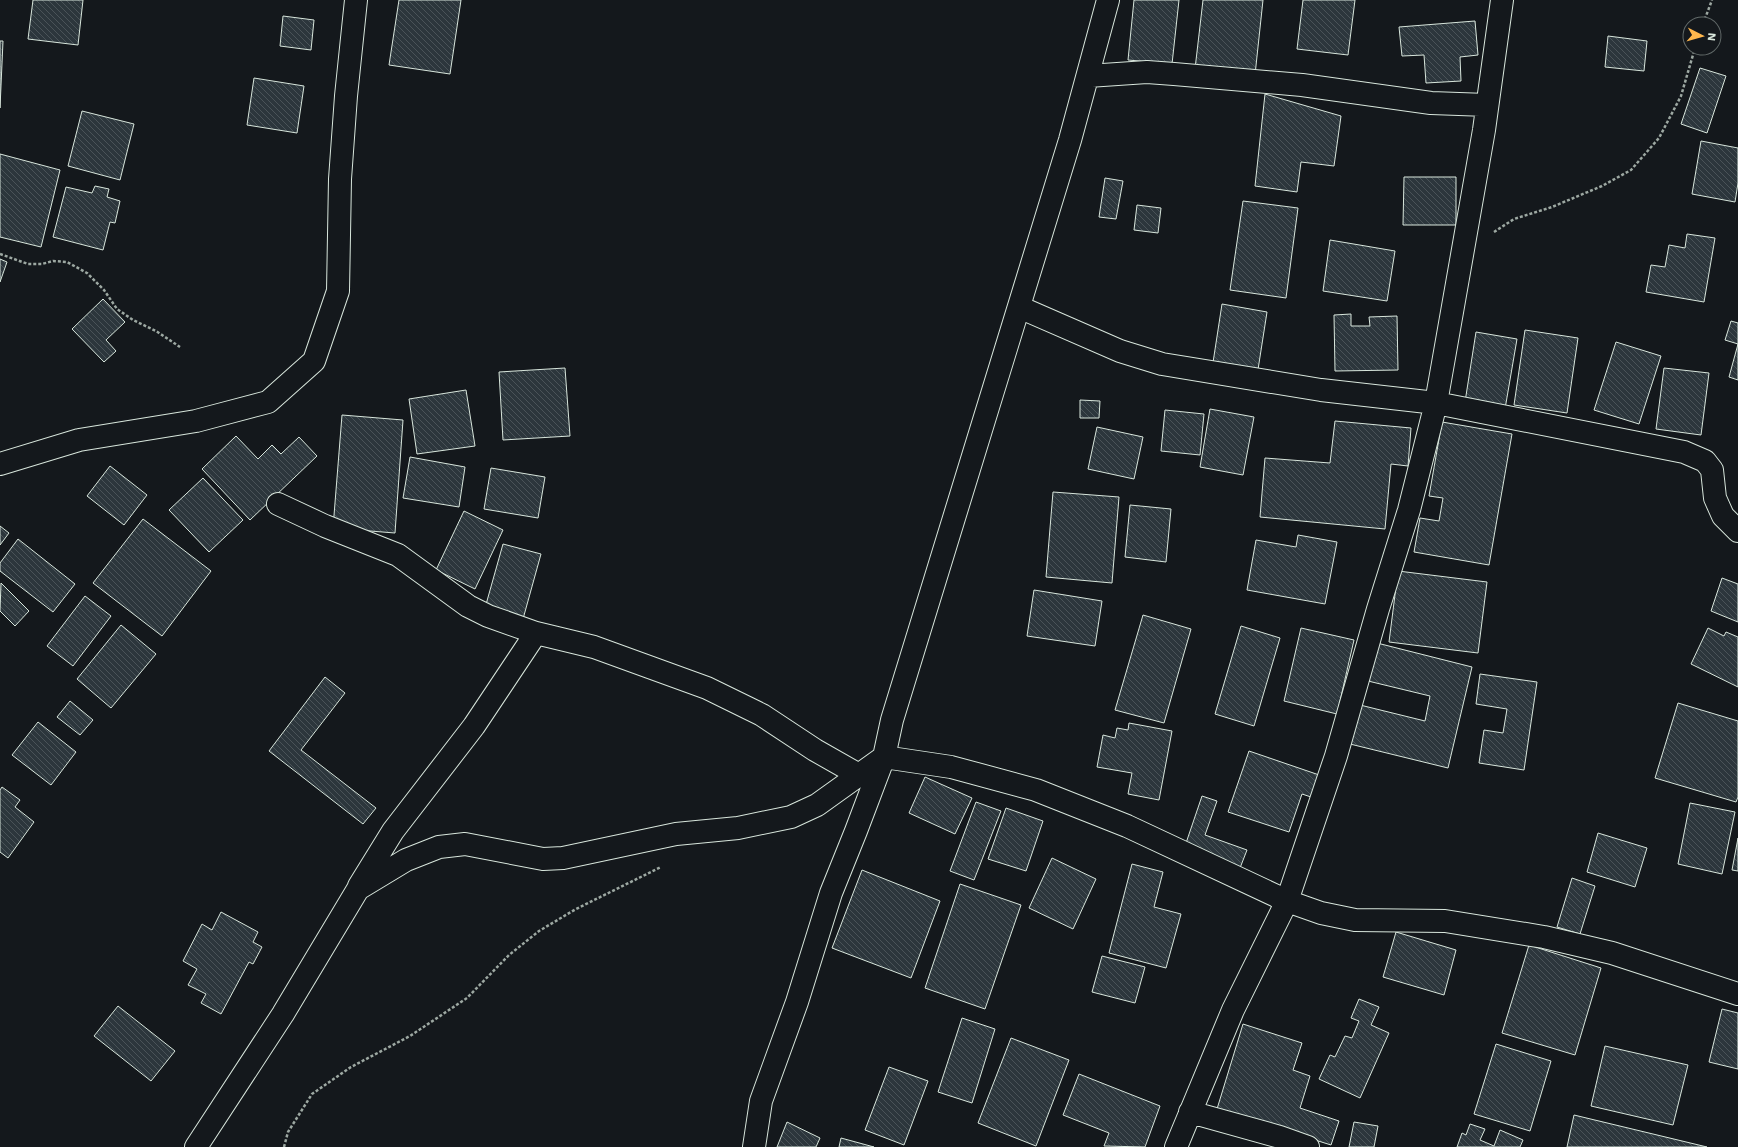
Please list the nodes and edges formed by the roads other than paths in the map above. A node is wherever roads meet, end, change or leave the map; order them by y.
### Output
1 (356, 0) edge
2 (1108, 0) edge
3 (1502, 0) edge
4 (1088, 76) junction
5 (1487, 106) junction
6 (1019, 307) junction
7 (1436, 403) junction
8 (0, 464) edge
9 (278, 504) dead end
10 (1738, 530) edge
11 (536, 633) junction
12 (884, 757) junction
13 (859, 774) junction
14 (358, 888) junction
15 (1287, 901) junction
16 (1738, 994) edge
17 (1190, 1112) junction
18 (196, 1147) edge
19 (754, 1147) edge
20 (1176, 1147) edge
21 (1308, 1147) edge

1 - 8 street
2 - 4 street
3 - 5 street
4 - 5 street
4 - 6 street
5 - 7 street
6 - 7 street
6 - 12 street
7 - 10 street
7 - 15 street
9 - 11 street
11 - 13 street
11 - 14 street
12 - 13 street
12 - 15 street
12 - 19 street
13 - 14 street
14 - 18 street
15 - 16 street
15 - 17 street
17 - 20 street
17 - 21 street

